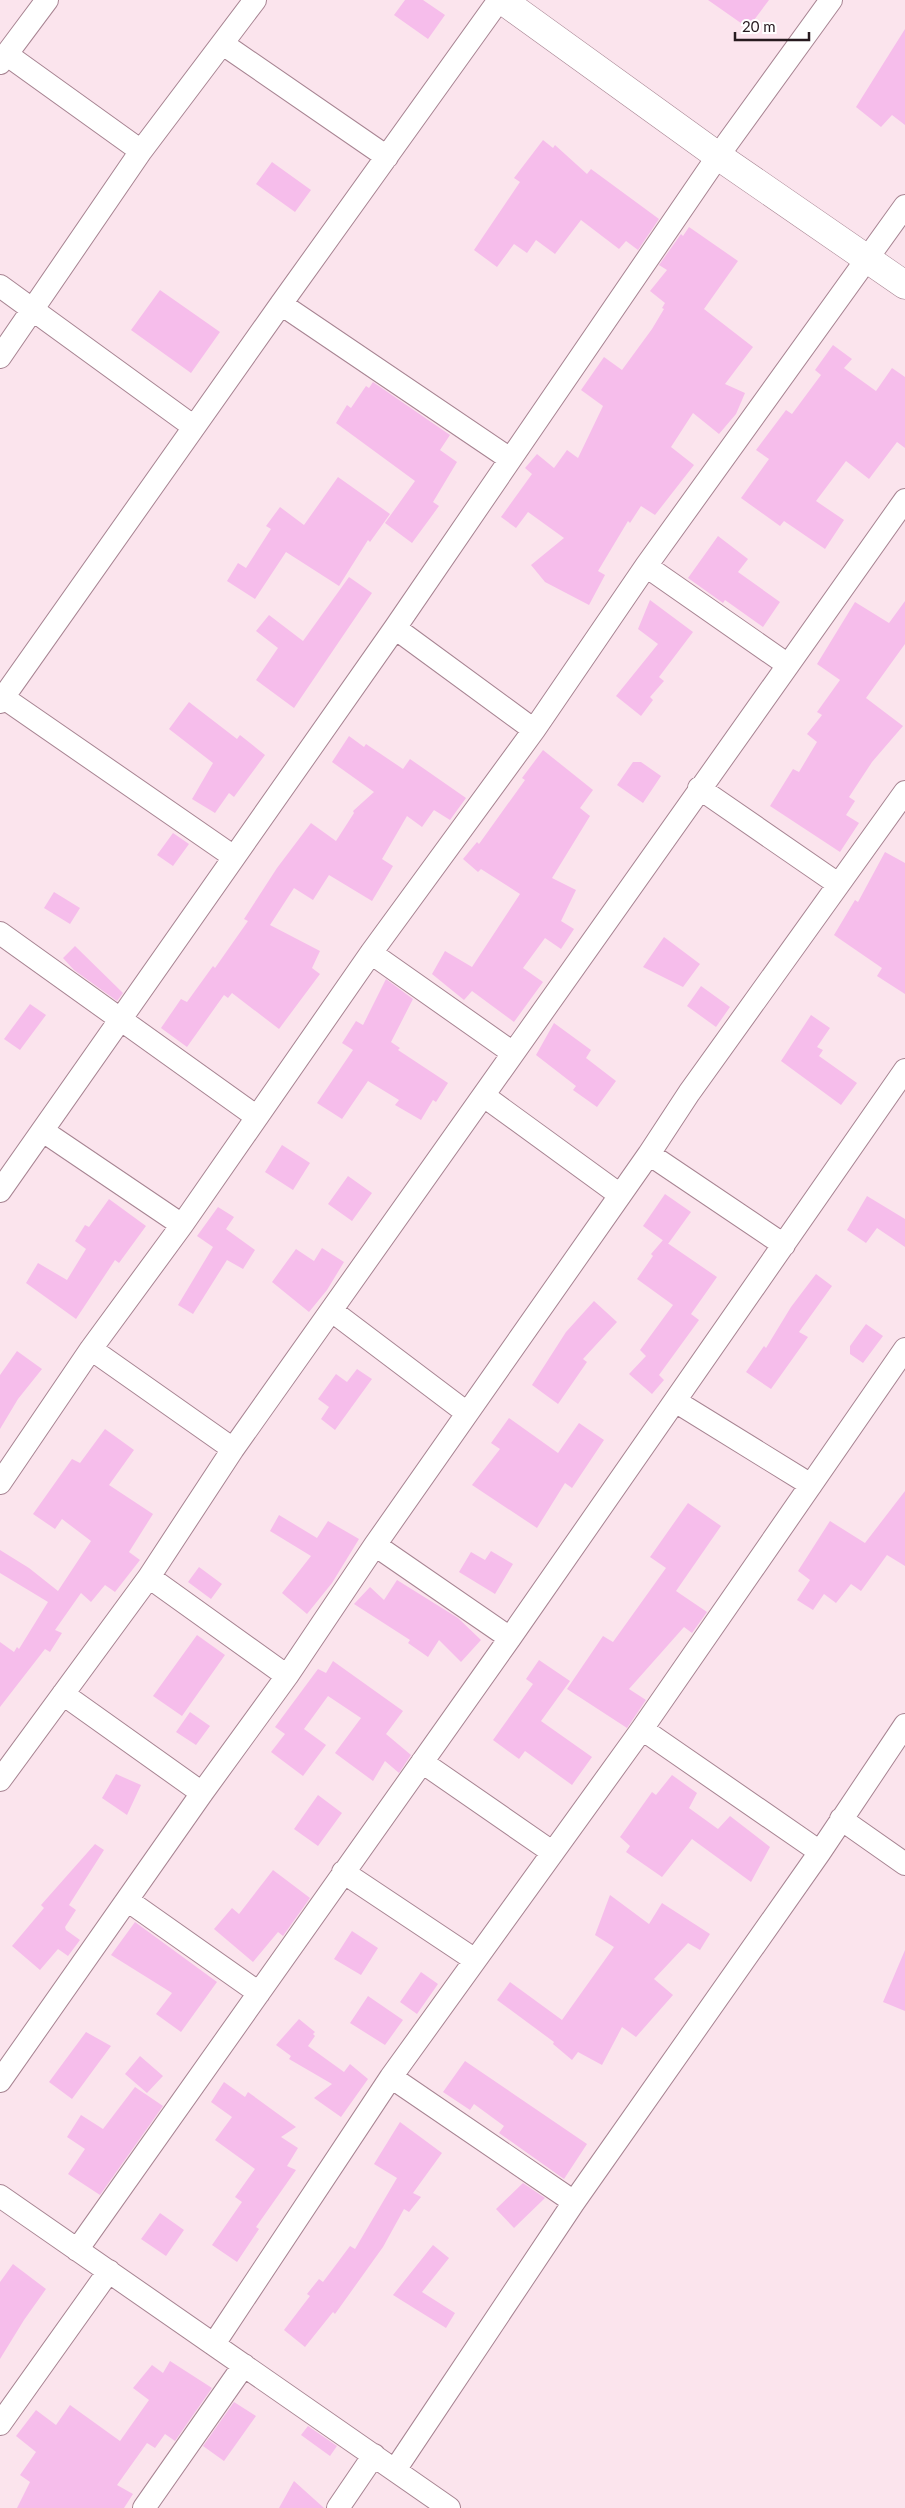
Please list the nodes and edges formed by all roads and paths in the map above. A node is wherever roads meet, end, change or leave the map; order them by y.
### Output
1 (47, 0) edge
2 (255, 0) edge
3 (500, 0) edge
4 (831, 0) edge
5 (223, 44) junction
6 (3, 59) edge
7 (141, 151) junction
8 (718, 156) junction
9 (387, 157) junction
10 (905, 206) edge
11 (868, 259) junction
12 (905, 285) edge
13 (0, 286) edge
14 (281, 304) junction
15 (34, 310) junction
16 (0, 357) edge
17 (194, 427) junction
18 (510, 459) junction
19 (905, 500) edge
20 (646, 566) junction
21 (395, 628) junction
22 (788, 665) junction
23 (2, 700) edge
24 (534, 730) junction
25 (699, 788) junction
26 (905, 792) edge
27 (234, 857) junction
28 (838, 884) junction
29 (0, 933) edge
30 (372, 953) junction
31 (118, 1020) junction
32 (513, 1053) junction
33 (903, 1076) edge
34 (484, 1096) junction
35 (257, 1117) junction
36 (42, 1131) junction
37 (649, 1154) junction
38 (0, 1191) edge
39 (620, 1195) junction
40 (182, 1226) junction
41 (784, 1245) junction
42 (332, 1311) junction
43 (91, 1349) junction
44 (905, 1349) edge
45 (675, 1401) junction
46 (467, 1413) junction
47 (233, 1450) junction
48 (0, 1482) edge
49 (811, 1485) junction
50 (375, 1545) junction
51 (149, 1577) junction
52 (510, 1638) junction
53 (287, 1676) junction
54 (63, 1694) junction
55 (905, 1725) edge
56 (642, 1729) junction
57 (422, 1762) junction
58 (0, 1780) edge
59 (202, 1793) junction
60 (841, 1819) junction
61 (552, 1852) junction
62 (820, 1852) junction
63 (905, 1864) edge
64 (343, 1872) junction
65 (127, 1900) junction
66 (475, 1960) junction
67 (258, 1993) junction
68 (391, 2077) junction
69 (0, 2080) edge
70 (0, 2196) edge
71 (574, 2202) junction
72 (77, 2250) junction
73 (109, 2271) junction
74 (214, 2344) junction
75 (244, 2365) junction
76 (0, 2424) edge
77 (374, 2455) junction
78 (395, 2470) junction
79 (144, 2508) edge
80 (338, 2508) edge
81 (449, 2508) edge

1 - 6 street
2 - 5 street
3 - 8 street
3 - 9 street
4 - 8 street
5 - 7 street
5 - 9 street
6 - 7 street
7 - 15 street
8 - 11 street
8 - 18 street
9 - 14 street
10 - 11 street
11 - 12 street
11 - 20 street
13 - 15 street
14 - 17 street
14 - 18 street
15 - 16 street
15 - 17 street
17 - 23 street
18 - 21 street
19 - 22 street
20 - 22 street
20 - 24 street
21 - 24 street
21 - 27 street
22 - 25 street
23 - 27 street
24 - 30 street
25 - 28 street
25 - 32 street
26 - 28 street
27 - 31 street
28 - 37 street
29 - 31 street
30 - 32 street
30 - 35 street
31 - 35 street
31 - 36 street
32 - 34 street
33 - 41 street
34 - 39 street
34 - 42 street
35 - 40 street
36 - 38 street
36 - 40 street
37 - 39 street
37 - 41 street
39 - 46 street
40 - 43 street
41 - 45 street
42 - 46 street
42 - 47 street
43 - 47 street
43 - 48 street
44 - 49 street
45 - 49 street
45 - 52 street
46 - 50 street
47 - 51 street
49 - 56 street
50 - 52 street
50 - 53 street
51 - 53 street
51 - 54 street
52 - 57 street
53 - 59 street
54 - 58 street
54 - 59 street
55 - 60 street
56 - 61 street
56 - 62 street
57 - 61 street
57 - 64 street
59 - 65 street
60 - 62 street
60 - 63 street
61 - 66 street
62 - 71 street
64 - 66 street
64 - 67 street
65 - 67 street
65 - 69 street
66 - 68 street
67 - 72 street
68 - 71 street
68 - 74 street
70 - 72 street
71 - 78 street
72 - 73 street
73 - 74 street
73 - 76 street
74 - 75 street
75 - 77 street
75 - 79 street
77 - 78 street
77 - 80 street
78 - 81 street

